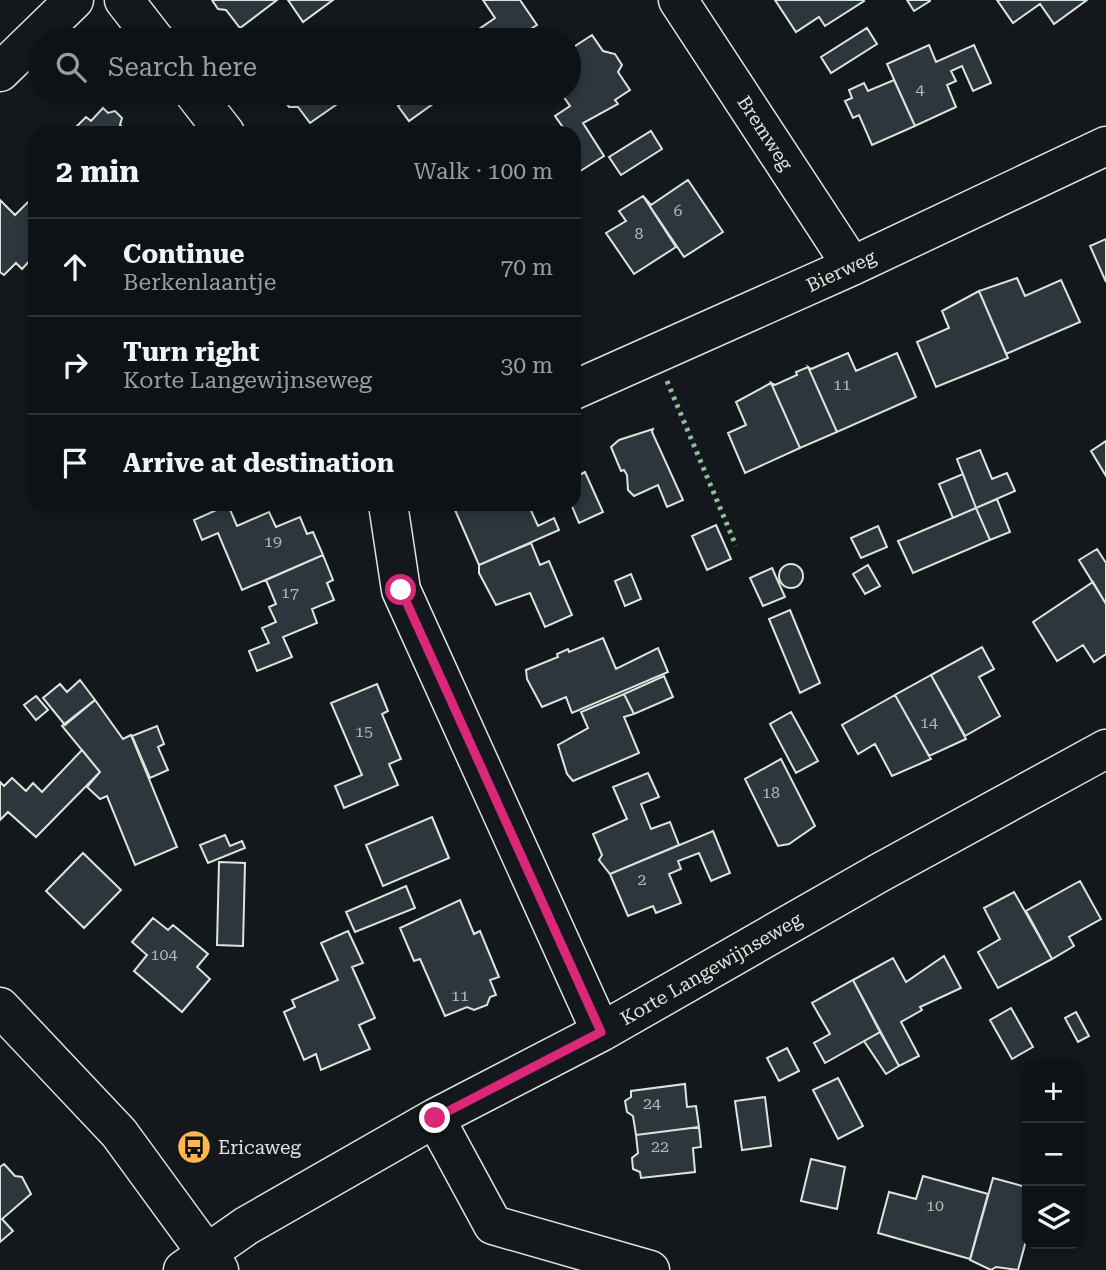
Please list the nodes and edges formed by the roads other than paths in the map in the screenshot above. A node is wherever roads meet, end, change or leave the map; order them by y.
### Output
1 (74, 0) edge
2 (124, 0) edge
3 (678, 0) edge
4 (45, 28) edge
5 (146, 28) edge
6 (28, 45) edge
7 (0, 72) edge
8 (203, 105) edge
9 (220, 126) edge
10 (1106, 146) edge
11 (852, 266) junction
12 (581, 387) edge
13 (389, 511) edge
14 (1106, 749) edge
15 (0, 1007) edge
16 (601, 1032) junction
17 (435, 1118) junction
18 (203, 1264) edge
19 (650, 1270) edge

1 - 4 street
2 - 5 street
3 - 11 street, Bremweg
6 - 7 street
8 - 9 street
10 - 11 street, Bierweg
11 - 12 street, Bierweg
13 - 16 street
14 - 16 street, Korte Langewijnseweg
15 - 18 street
16 - 17 street, Korte Langewijnseweg
17 - 18 street, Korte Langewijnseweg
17 - 19 street

